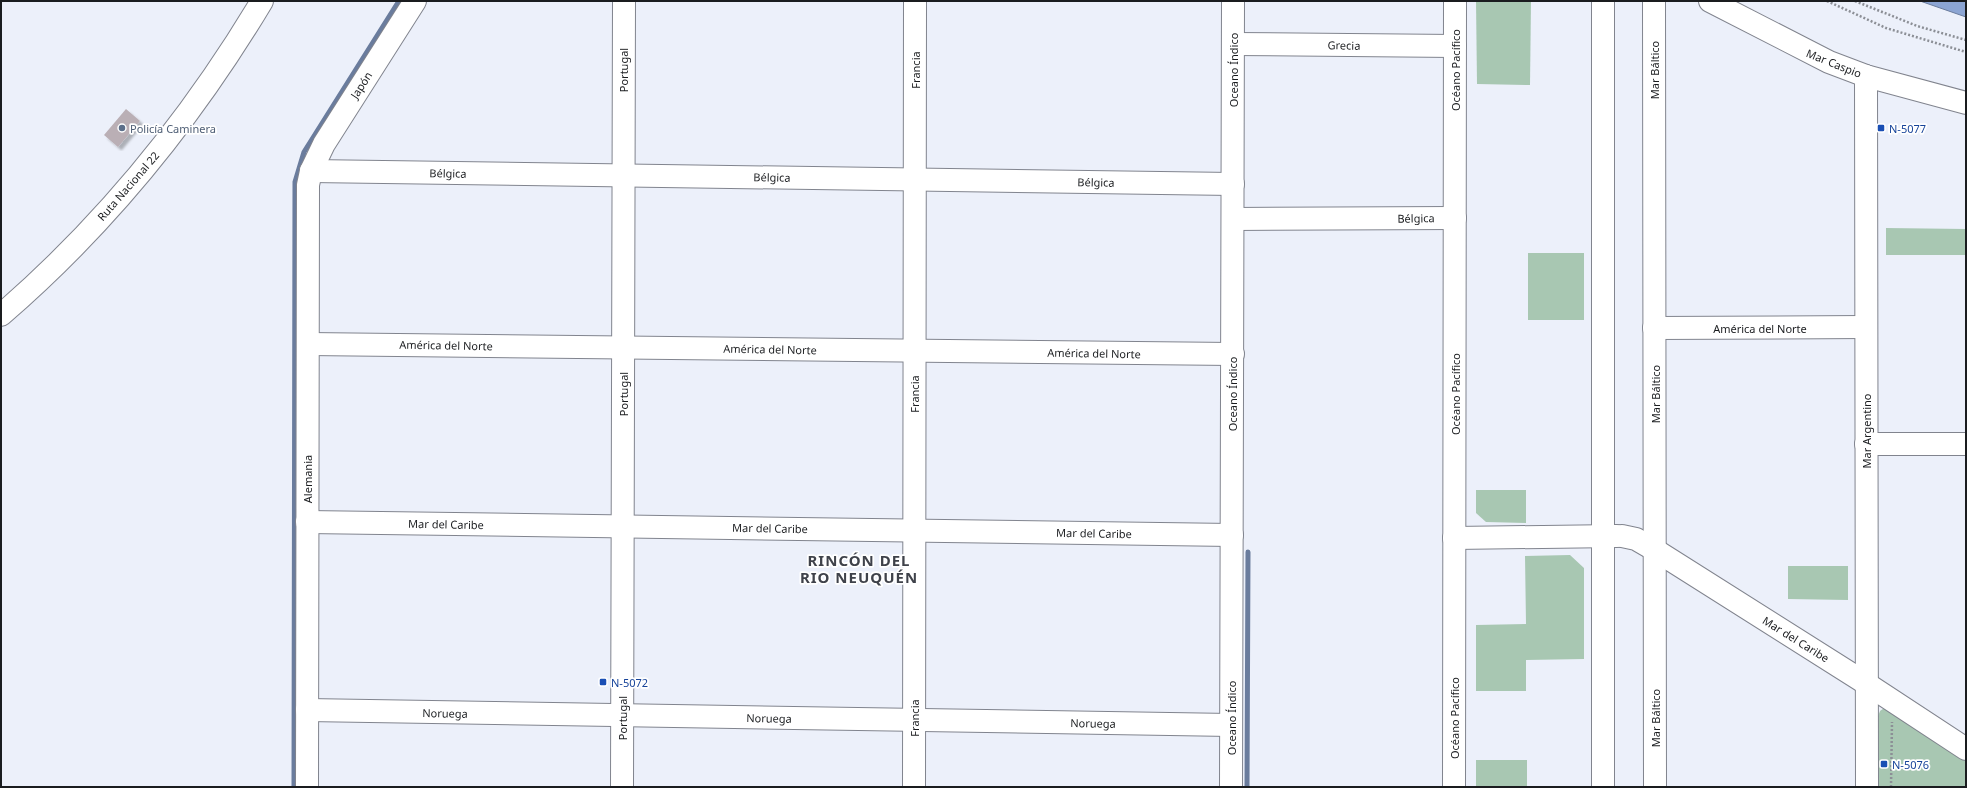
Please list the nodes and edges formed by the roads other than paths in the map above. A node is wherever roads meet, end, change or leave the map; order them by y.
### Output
1 (262, 1) edge
2 (415, 1) edge
3 (624, 1) edge
4 (915, 1) edge
5 (1233, 1) edge
6 (1455, 1) edge
7 (1603, 1) edge
8 (1654, 1) edge
9 (1710, 1) edge
10 (1233, 44) junction
11 (1455, 46) junction
12 (1866, 76) junction
13 (1966, 103) edge
14 (311, 171) junction
15 (623, 175) junction
16 (915, 179) junction
17 (1233, 184) junction
18 (1455, 218) junction
19 (1233, 220) junction
20 (1, 315) edge
21 (1654, 328) junction
22 (1866, 328) junction
23 (308, 344) junction
24 (623, 347) junction
25 (914, 350) junction
26 (1232, 354) junction
27 (1866, 444) junction
28 (1966, 444) edge
29 (1655, 518) junction
30 (307, 522) junction
31 (623, 526) junction
32 (914, 530) junction
33 (1232, 535) junction
34 (1612, 536) junction
35 (1454, 538) junction
36 (1655, 550) junction
37 (1867, 684) junction
38 (307, 710) junction
39 (622, 715) junction
40 (914, 720) junction
41 (1231, 725) junction
42 (1966, 749) edge
43 (307, 787) edge
44 (622, 787) edge
45 (914, 787) edge
46 (1231, 787) edge
47 (1454, 787) edge
48 (1602, 787) edge
49 (1655, 787) edge
50 (1867, 787) edge

1 - 20 main road, Ruta Nacional 22
2 - 14 main road, Japón
3 - 15 main road, Portugal
4 - 16 main road, Francia
5 - 10 main road, Oceano Índico
6 - 11 main road, Océano Pacífico
7 - 34 main road
8 - 21 main road, Mar Báltico
9 - 12 main road, Mar Caspio
10 - 11 main road, Grecia
10 - 17 main road, Oceano Índico
11 - 18 main road, Océano Pacífico
12 - 13 main road, Mar Caspio
12 - 22 main road, Mar Argentino
14 - 15 main road, Bélgica
14 - 23 main road, Alemania
15 - 16 main road, Bélgica
15 - 24 main road, Portugal
16 - 17 main road, Bélgica
16 - 25 main road, Francia
17 - 19 main road, Oceano Índico
18 - 19 main road, Bélgica
18 - 35 main road, Océano Pacífico
19 - 26 main road, Oceano Índico
21 - 22 main road, América del Norte
21 - 29 main road, Mar Báltico
22 - 27 main road, Mar Argentino
23 - 24 main road, América del Norte
23 - 30 main road, Alemania
24 - 25 main road, América del Norte
24 - 31 main road, Portugal
25 - 26 main road, América del Norte
25 - 32 main road, Francia
26 - 33 main road, Oceano Índico
27 - 28 main road
27 - 37 main road, Mar Argentino
29 - 34 main road, Mar del Caribe
29 - 36 main road, Mar Báltico
30 - 31 main road, Mar del Caribe
30 - 38 main road, Alemania
31 - 32 main road, Mar del Caribe
31 - 39 main road, Portugal
32 - 33 main road, Mar del Caribe
32 - 40 main road, Francia
33 - 41 main road, Oceano Índico
34 - 35 main road, Mar del Caribe
34 - 36 main road, Mar del Caribe
34 - 48 main road
35 - 47 main road, Océano Pacífico
36 - 37 main road, Mar del Caribe
36 - 49 main road, Mar Báltico
37 - 42 main road, Mar del Caribe
37 - 50 main road, Mar Argentino
38 - 39 main road, Noruega
38 - 43 main road, Alemania
39 - 40 main road, Noruega
39 - 44 main road, Portugal
40 - 41 main road, Noruega
40 - 45 main road, Francia
41 - 46 main road, Oceano Índico

